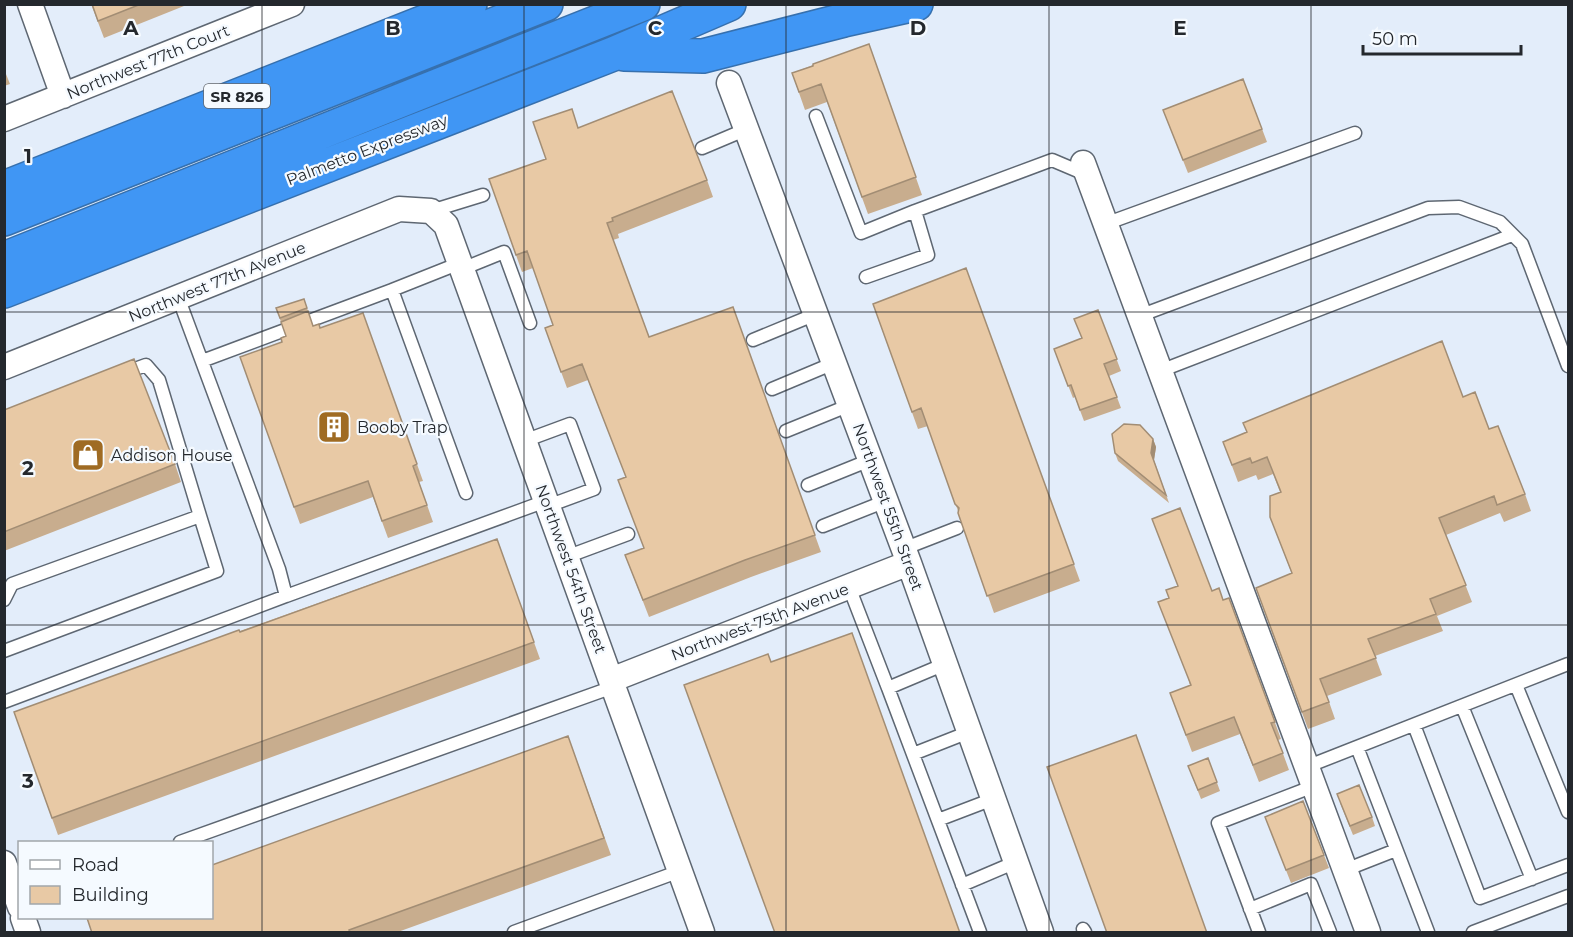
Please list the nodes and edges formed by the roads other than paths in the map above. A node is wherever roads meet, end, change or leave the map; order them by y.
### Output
1 (30, 4) edge
2 (291, 4) edge
3 (470, 4) edge
4 (546, 4) edge
5 (643, 4) edge
6 (729, 4) edge
7 (916, 4) edge
8 (613, 54) junction
9 (729, 83) dead end
10 (63, 96) junction
11 (816, 116) dead end
12 (4, 119) edge
13 (747, 129) junction
14 (1355, 133) dead end
15 (702, 148) dead end
16 (1085, 169) joint
17 (4, 188) edge
18 (483, 195) dead end
19 (431, 211) junction
20 (915, 211) junction
21 (4, 219) edge
22 (1105, 224) junction
23 (1512, 235) junction
24 (4, 259) edge
25 (461, 266) junction
26 (867, 277) dead end
27 (392, 290) junction
28 (4, 291) edge
29 (178, 297) junction
30 (816, 314) junction
31 (1139, 316) junction
32 (530, 323) dead end
33 (753, 340) dead end
34 (202, 361) junction
35 (834, 363) junction
36 (1569, 366) edge
37 (4, 367) edge
38 (1160, 371) junction
39 (113, 377) edge
40 (772, 389) dead end
41 (850, 405) junction
42 (786, 431) dead end
43 (524, 441) junction
44 (870, 460) junction
45 (808, 485) dead end
46 (466, 493) dead end
47 (886, 501) junction
48 (547, 504) junction
49 (200, 516) junction
50 (823, 526) dead end
51 (957, 528) edge
52 (628, 534) dead end
53 (906, 556) junction
54 (566, 557) junction
55 (849, 587) junction
56 (286, 596) junction
57 (4, 600) edge
58 (4, 651) edge
59 (945, 664) junction
60 (1568, 666) edge
61 (612, 684) junction
62 (1516, 685) junction
63 (888, 688) junction
64 (4, 702) edge
65 (1462, 706) junction
66 (1414, 725) junction
67 (969, 732) junction
68 (1358, 747) junction
69 (913, 754) junction
70 (1310, 776) junction
71 (993, 799) junction
72 (1569, 812) edge
73 (938, 820) junction
74 (185, 841) edge
75 (1396, 850) junction
76 (1016, 862) junction
77 (4, 863) edge
78 (1569, 865) edge
79 (1345, 870) junction
80 (680, 871) junction
81 (1532, 879) junction
82 (962, 885) junction
83 (1569, 896) edge
84 (17, 907) edge
85 (1250, 909) junction
86 (22, 919) edge
87 (28, 933) edge
88 (514, 933) edge
89 (702, 933) edge
90 (980, 933) edge
91 (1041, 933) edge
92 (1259, 933) edge
93 (1330, 933) edge
94 (1368, 933) edge
95 (1428, 933) edge
96 (1473, 933) edge

1 - 10 street
2 - 10 street, Northwest 77th Court
3 - 17 highway, SR 826
4 - 21 highway
5 - 24 highway
6 - 8 highway, Palmetto Expressway
7 - 8 highway
8 - 28 highway, Palmetto Expressway
9 - 13 street, Northwest 55th Street
10 - 12 street, Northwest 77th Court
11 - 20 lane
13 - 15 lane
13 - 30 street, Northwest 55th Street
14 - 22 lane
16 - 20 lane
16 - 22 street
18 - 19 lane
19 - 25 street, Northwest 54th Street
19 - 29 street, Northwest 77th Avenue
20 - 26 lane
22 - 31 street
23 - 31 lane
23 - 36 lane
23 - 38 lane
25 - 27 lane
25 - 32 lane
25 - 43 street, Northwest 54th Street
27 - 34 lane
27 - 46 lane
29 - 34 lane
29 - 37 street, Northwest 77th Avenue
30 - 33 lane
30 - 35 street, Northwest 55th Street
31 - 38 street
34 - 56 lane
35 - 40 lane
35 - 41 street, Northwest 55th Street
38 - 70 street
39 - 49 lane
41 - 42 lane
41 - 44 street, Northwest 55th Street
43 - 48 street, Northwest 54th Street
43 - 48 lane
44 - 45 lane
44 - 47 street, Northwest 55th Street
47 - 50 lane
47 - 53 street, Northwest 55th Street
48 - 54 street, Northwest 54th Street
48 - 56 lane
49 - 57 lane
49 - 58 lane
51 - 53 lane
52 - 54 lane
53 - 55 street, Northwest 75th Avenue
53 - 59 street, Northwest 55th Street
54 - 61 street, Northwest 54th Street
55 - 61 street, Northwest 75th Avenue
55 - 63 lane
56 - 64 lane
59 - 63 lane
59 - 67 street, Northwest 55th Street
60 - 62 lane
61 - 74 lane
61 - 80 street, Northwest 54th Street
62 - 65 lane
62 - 72 lane
63 - 69 lane
65 - 66 lane
65 - 81 lane
66 - 68 lane
66 - 81 lane
67 - 69 lane
67 - 71 street, Northwest 55th Street
68 - 70 lane
68 - 75 lane
69 - 73 lane
70 - 79 street
70 - 85 lane
71 - 73 lane
71 - 76 street, Northwest 55th Street
73 - 82 lane
75 - 79 lane
75 - 95 lane
76 - 82 lane
76 - 91 street, Northwest 55th Street
77 - 84 street
78 - 81 lane
79 - 94 street
80 - 88 lane
80 - 89 street, Northwest 54th Street
82 - 90 lane
83 - 96 lane
85 - 92 lane
85 - 93 lane
86 - 87 street

